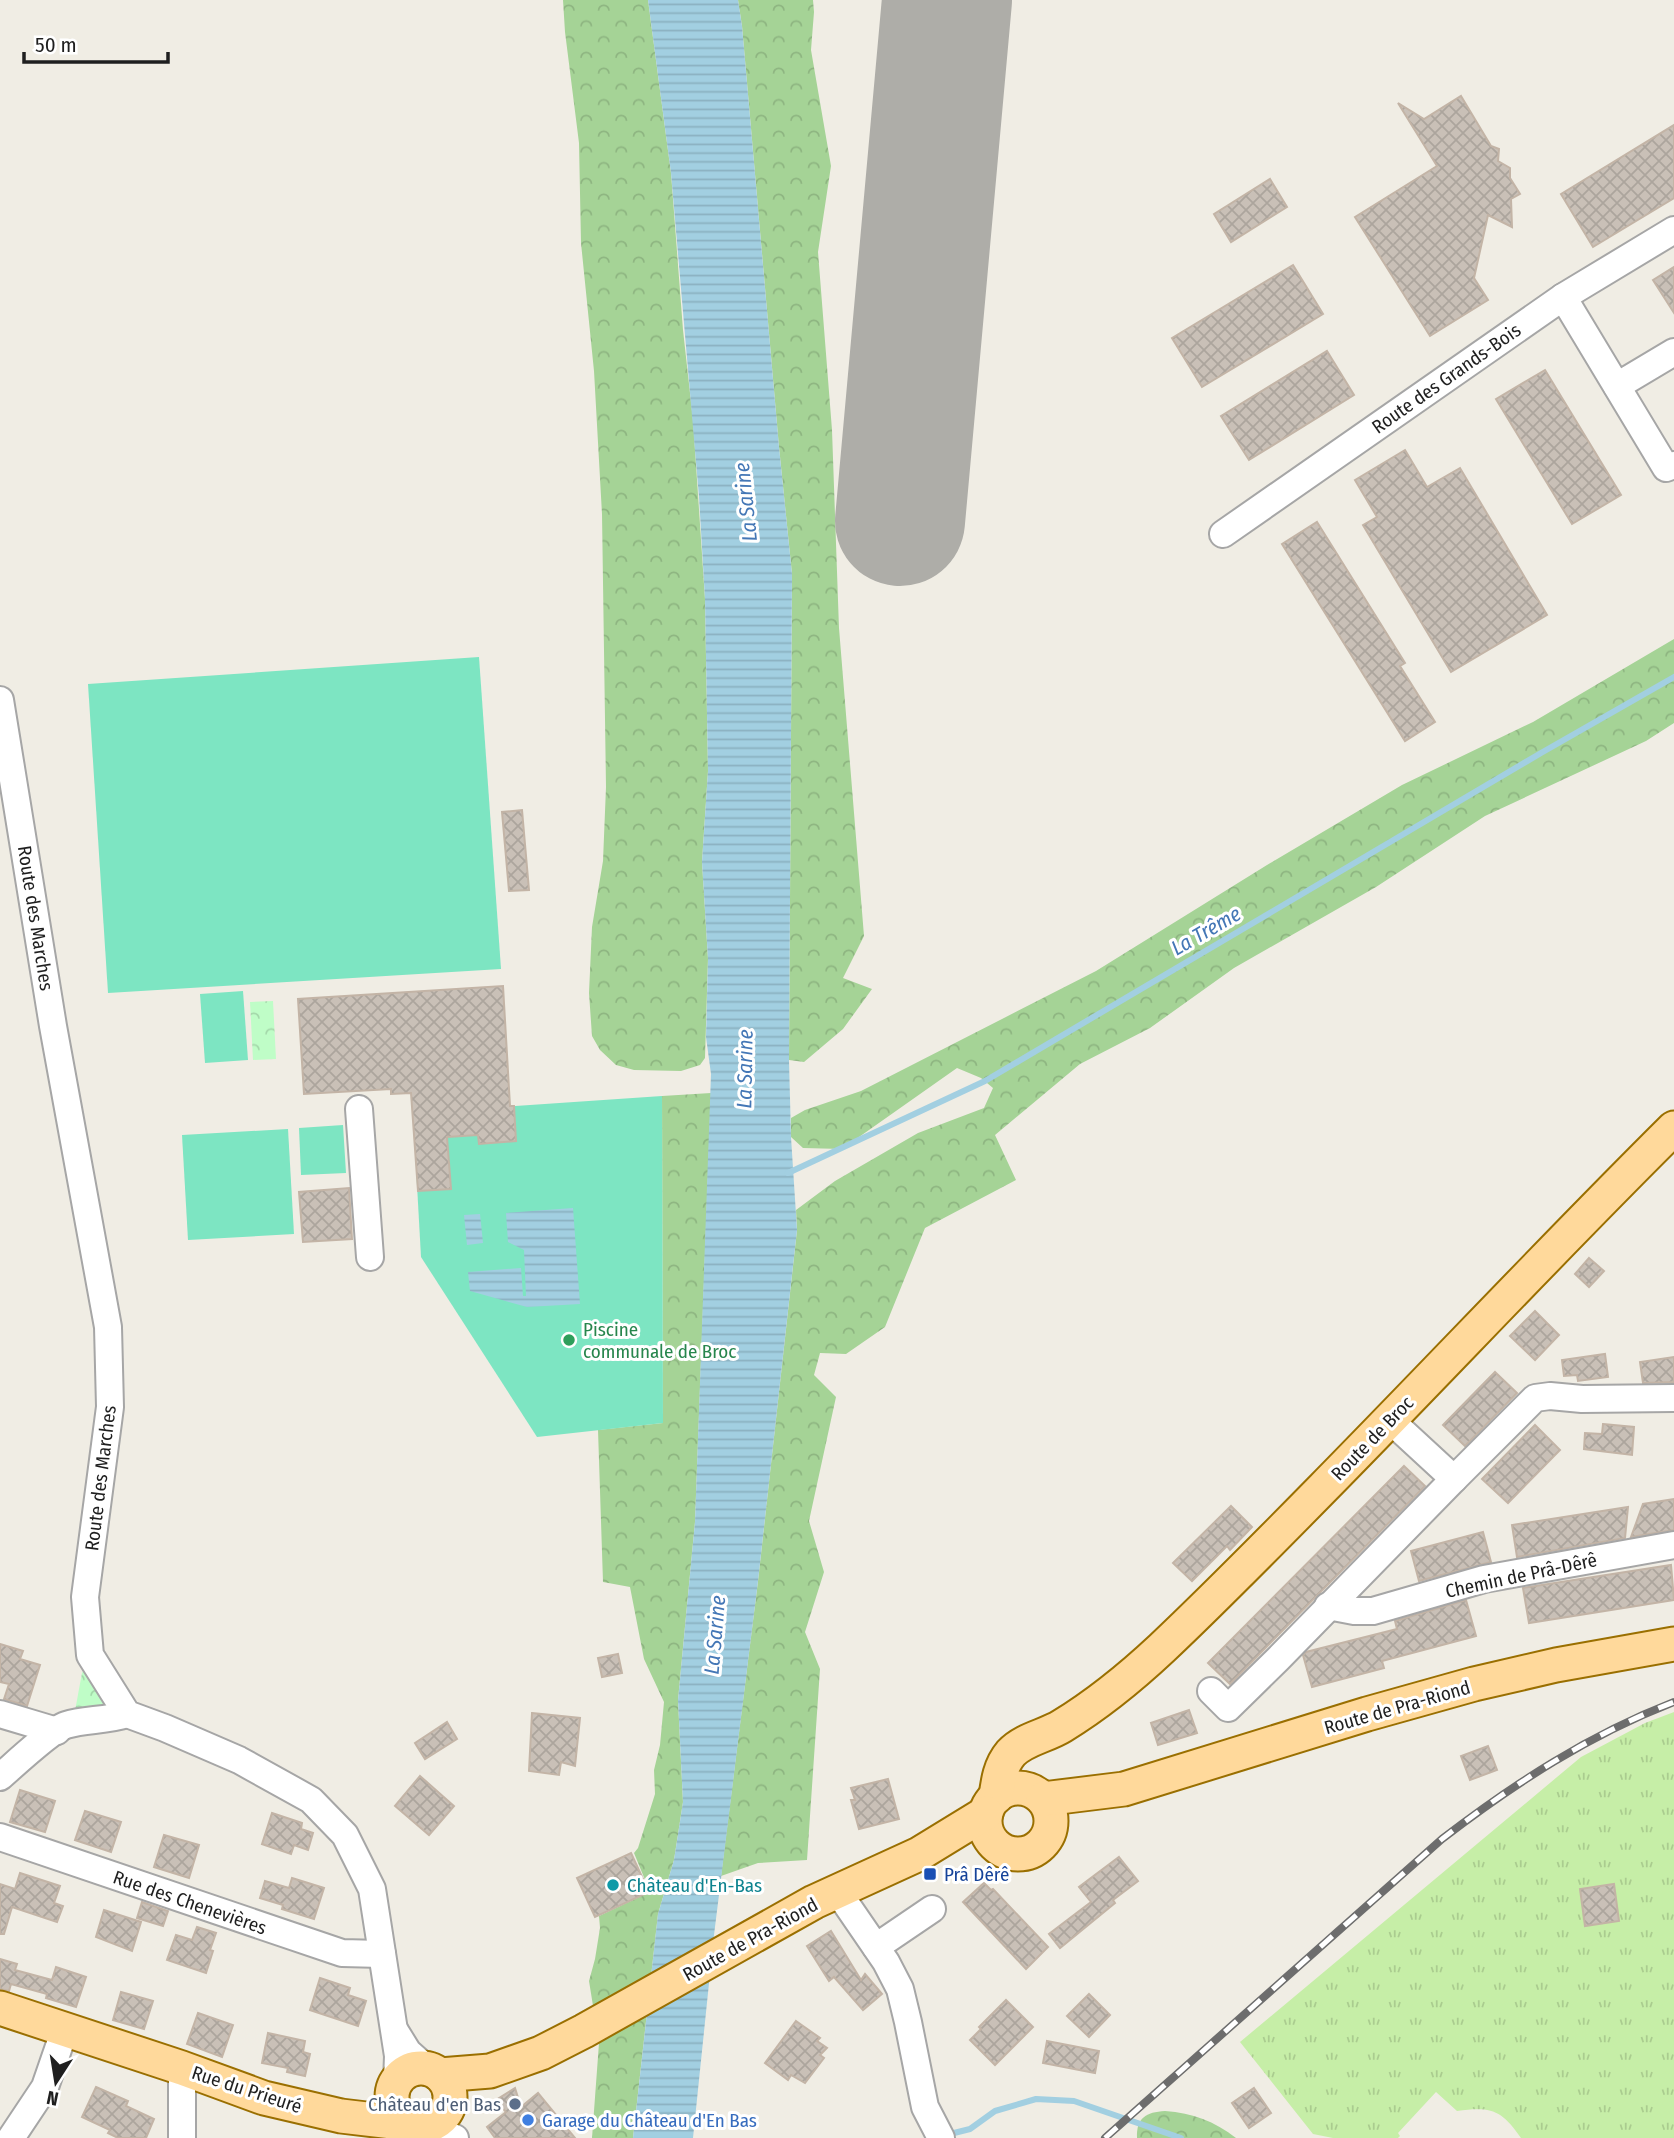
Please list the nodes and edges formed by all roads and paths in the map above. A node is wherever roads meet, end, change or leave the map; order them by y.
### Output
1 (1674, 230) edge
2 (1563, 297) junction
3 (1674, 352) edge
4 (1617, 386) junction
5 (1674, 465) edge
6 (1223, 534) dead end
7 (0, 700) edge
8 (359, 1109) dead end
9 (1674, 1128) edge
10 (370, 1257) dead end
11 (1674, 1398) edge
12 (1390, 1420) junction
13 (1454, 1479) junction
14 (1674, 1545) edge
15 (1328, 1606) junction
16 (1674, 1644) edge
17 (1212, 1691) dead end
18 (0, 1714) edge
19 (127, 1714) junction
20 (57, 1731) junction
21 (1054, 1731) junction
22 (0, 1777) edge
23 (1124, 1789) junction
24 (1038, 1796) junction
25 (992, 1818) junction
26 (1049, 1832) junction
27 (0, 1837) edge
28 (838, 1892) junction
29 (932, 1909) dead end
30 (876, 1947) junction
31 (382, 1954) junction
32 (0, 2008) edge
33 (65, 2029) junction
34 (584, 2031) joint
35 (182, 2068) junction
36 (430, 2106) edge
37 (11, 2138) edge
38 (182, 2138) edge
39 (941, 2138) edge

1 - 2 street, Route des Grands-Bois
2 - 4 street
2 - 6 street, Route des Grands-Bois
3 - 4 street
4 - 5 street
7 - 19 street, Route des Marches
8 - 10 street
9 - 12 main road, Route de Broc
11 - 13 street
12 - 13 street
12 - 21 main road, Route de Broc
13 - 15 street
14 - 15 street, Chemin de Prâ-Dêrê
15 - 17 street
16 - 23 main road, Route de Pra-Riond
18 - 20 street
19 - 20 street
19 - 31 street
20 - 22 street
21 - 24 main road, Route de Broc
21 - 25 main road, Route de Broc
23 - 24 main road, Route de Pra-Riond
23 - 26 main road, Route de Pra-Riond
24 - 25 main road, Route de Pra-Riond
24 - 26 main road
25 - 26 main road, Route de Pra-Riond
25 - 28 main road, Route de Pra-Riond
27 - 31 street, Rue des Chenevières
28 - 30 street
28 - 34 main road, Route de Pra-Riond
29 - 30 street
30 - 39 street
31 - 36 street
32 - 33 main road, Rue du Prieuré
33 - 35 main road, Rue du Prieuré
33 - 37 street
34 - 36 main road, Rue du Prieuré
35 - 36 main road, Rue du Prieuré
35 - 38 street, Rue du Prieuré

